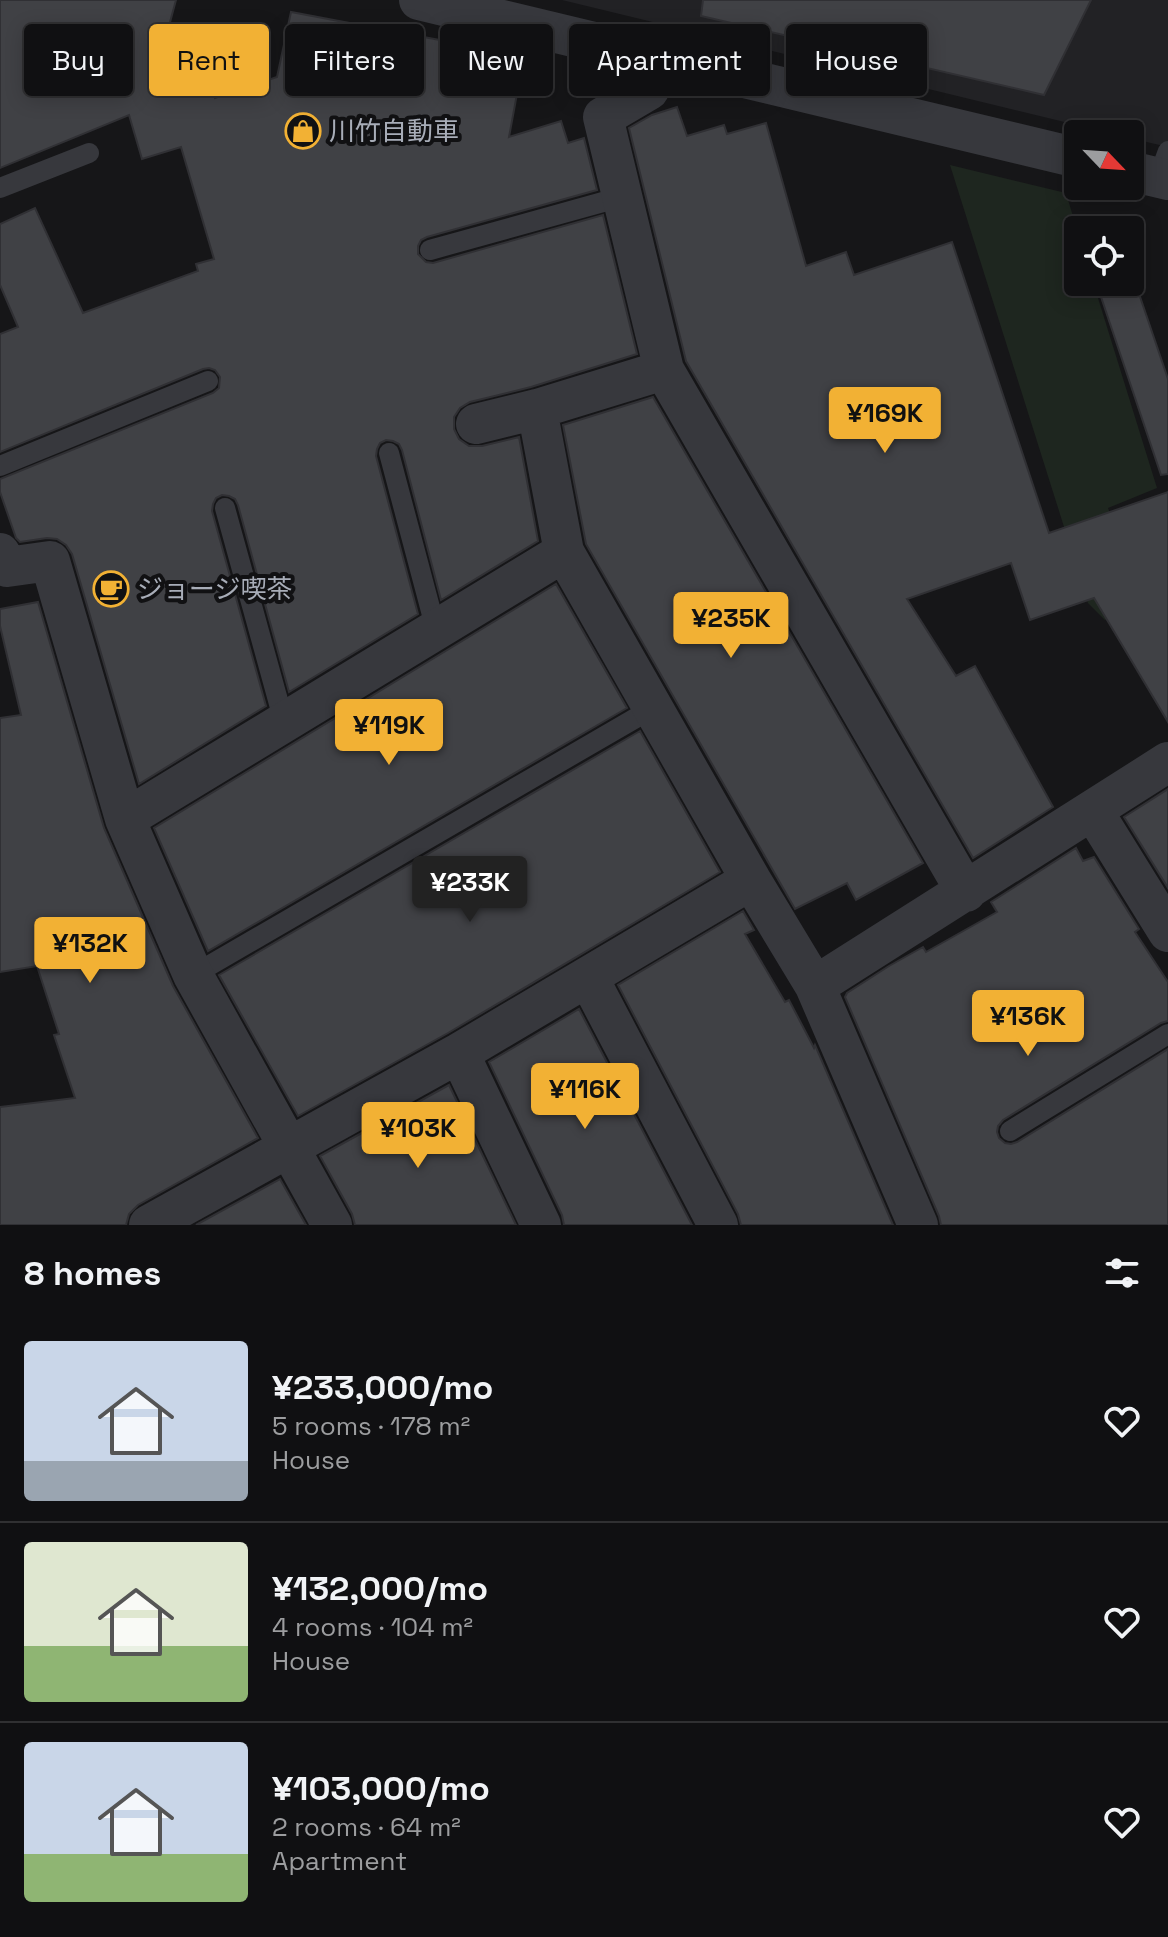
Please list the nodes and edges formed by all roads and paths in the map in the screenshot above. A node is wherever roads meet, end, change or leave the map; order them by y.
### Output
1 (419, 0) edge
2 (569, 35) edge
3 (770, 83) edge
4 (639, 96) edge
5 (89, 153) dead end
6 (1064, 155) edge
7 (0, 188) edge
8 (621, 197) junction
9 (430, 250) dead end
10 (664, 370) junction
11 (208, 381) dead end
12 (537, 409) junction
13 (476, 424) dead end
14 (389, 453) dead end
15 (0, 466) edge
16 (225, 508) dead end
17 (564, 552) junction
18 (2, 563) edge
19 (436, 630) junction
20 (653, 708) junction
21 (284, 722) junction
22 (1168, 762) edge
23 (1093, 811) junction
24 (125, 819) junction
25 (751, 880) junction
26 (966, 892) junction
27 (1168, 932) edge
28 (193, 975) junction
29 (588, 977) junction
30 (815, 986) junction
31 (1168, 1034) edge
32 (459, 1053) junction
33 (1010, 1131) dead end
34 (289, 1148) junction
35 (149, 1225) edge
36 (332, 1225) edge
37 (541, 1225) edge
38 (718, 1225) edge
39 (918, 1225) edge

1 - 2 street
3 - 6 street
4 - 8 street
5 - 7 lane
8 - 9 lane
8 - 10 street
10 - 12 street
10 - 26 street
11 - 15 lane
12 - 13 street
12 - 17 street
14 - 19 lane
16 - 21 lane
17 - 19 street
17 - 20 street
18 - 24 street
19 - 21 street
20 - 25 street
20 - 28 lane
21 - 24 street
22 - 23 street
23 - 26 street
23 - 27 street
24 - 28 street
25 - 29 street
25 - 30 street
26 - 30 street
28 - 34 street
29 - 32 street
29 - 38 street
30 - 39 street
31 - 33 lane
32 - 34 street
32 - 37 street
34 - 35 street
34 - 36 street

